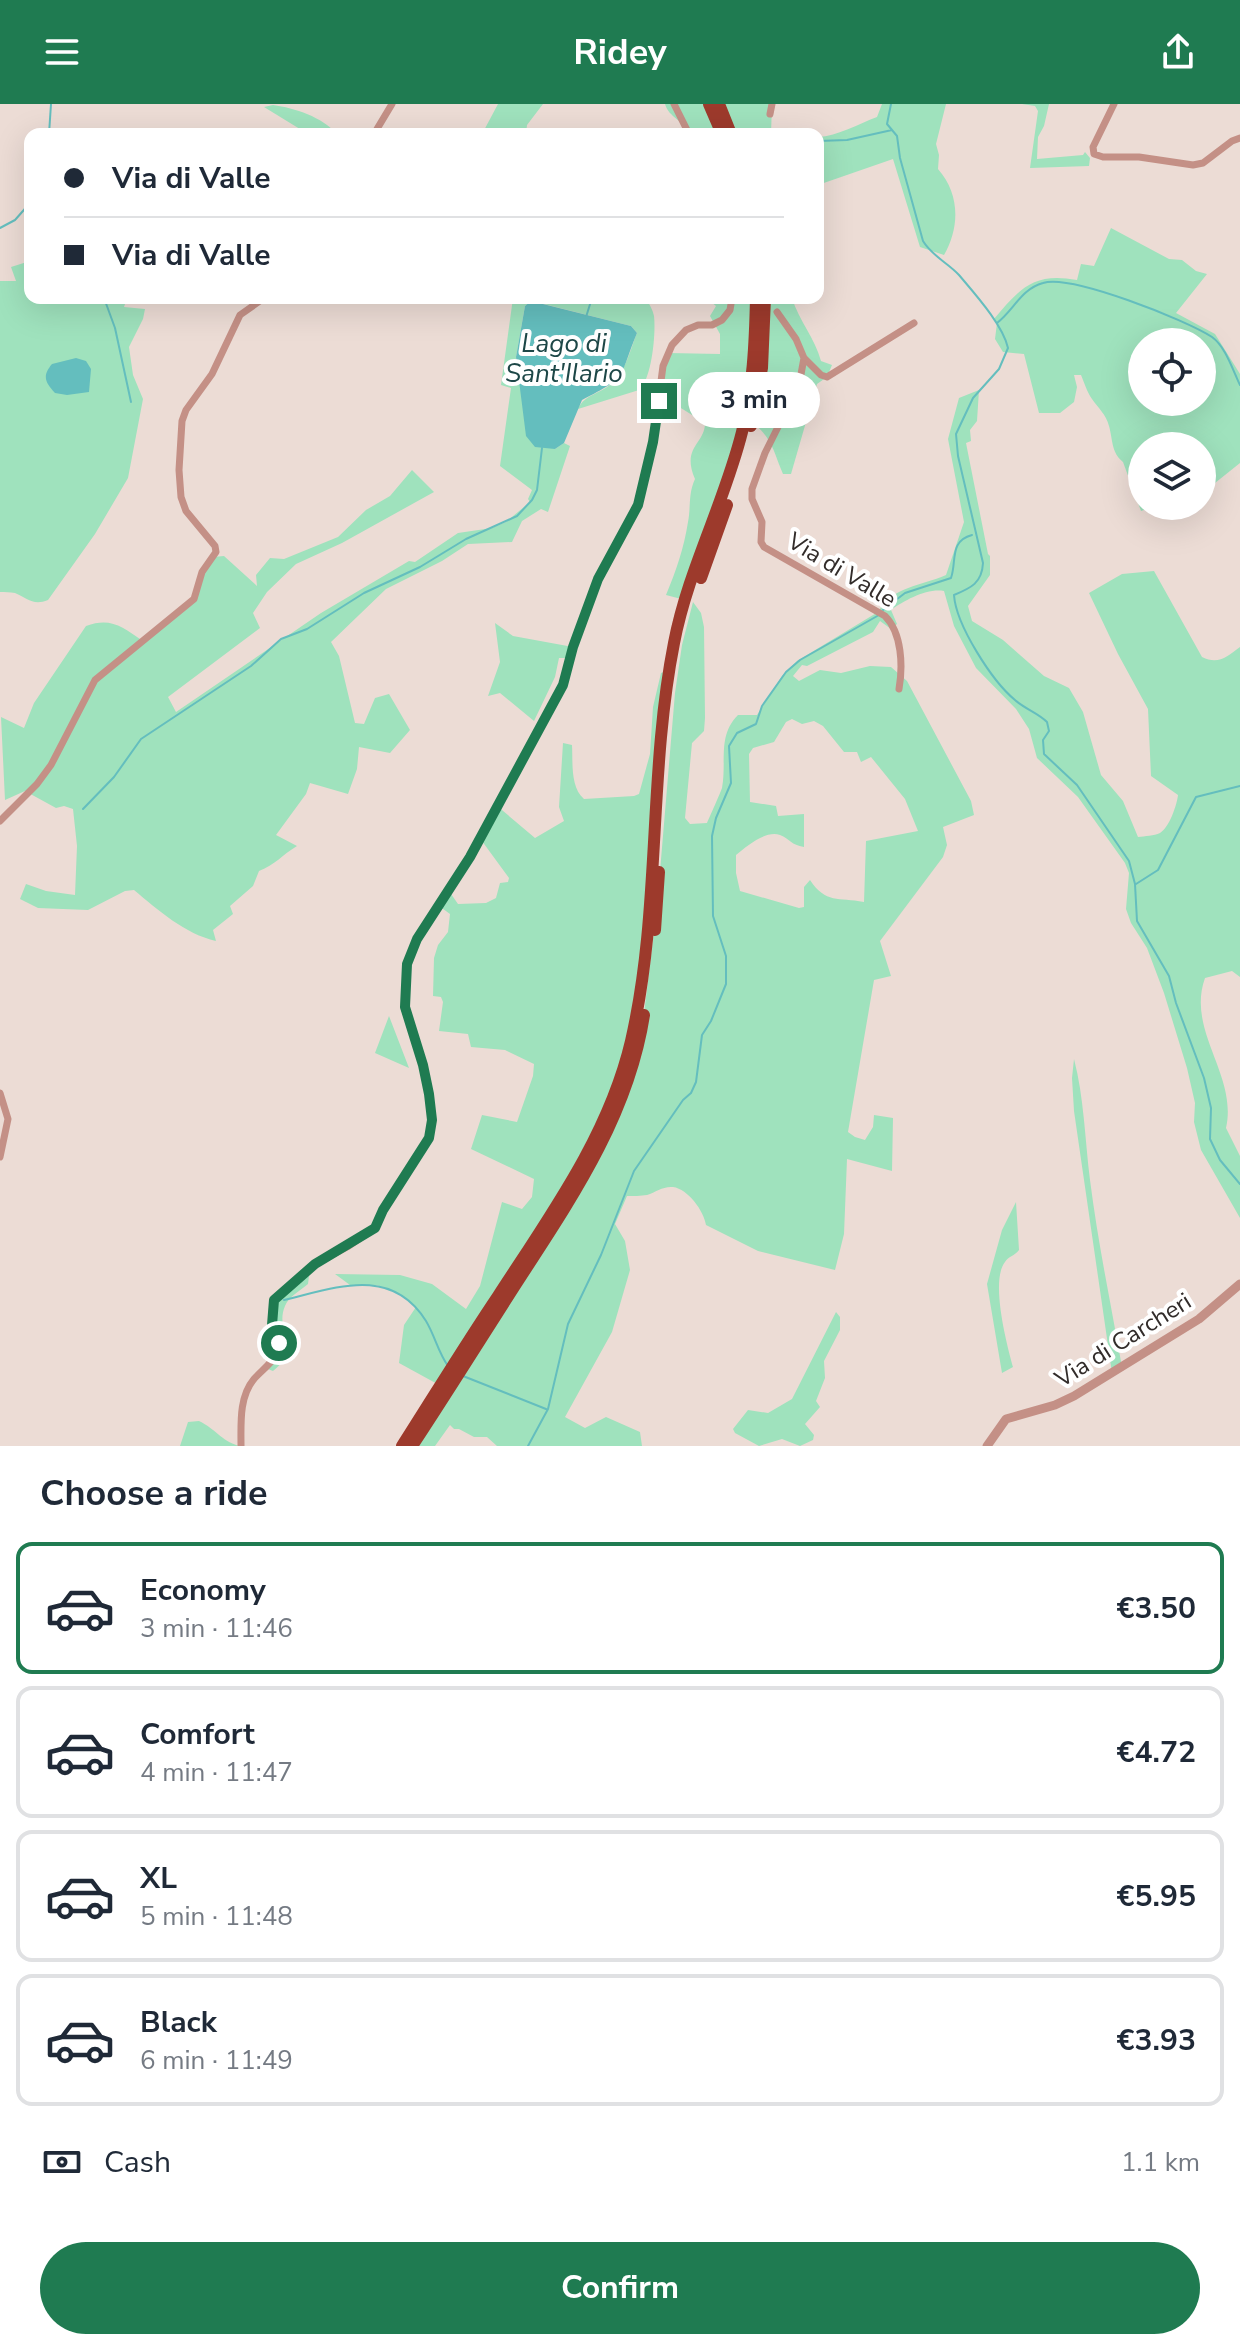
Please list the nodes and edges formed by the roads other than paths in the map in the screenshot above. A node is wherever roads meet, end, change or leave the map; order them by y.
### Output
1 (392, 104) edge
2 (674, 104) edge
3 (709, 104) edge
4 (719, 104) edge
5 (772, 104) edge
6 (1114, 104) edge
7 (770, 114) dead end
8 (378, 128) edge
9 (686, 128) edge
10 (719, 128) edge
11 (729, 128) edge
12 (1240, 138) edge
13 (256, 304) edge
14 (731, 304) edge
15 (756, 304) edge
16 (765, 304) edge
17 (777, 312) dead end
18 (914, 323) dead end
19 (804, 358) junction
20 (899, 689) dead end
21 (0, 821) edge
22 (0, 1093) edge
23 (0, 1157) edge
24 (1240, 1284) edge
25 (241, 1446) edge
26 (402, 1446) edge
27 (412, 1446) edge
28 (987, 1446) edge

1 - 8 street
2 - 9 street
3 - 10 highway
4 - 11 highway
5 - 7 street
6 - 12 street
13 - 21 street
14 - 25 street
15 - 26 highway
16 - 27 highway
17 - 19 street
18 - 19 street
19 - 20 street, Via di Valle
22 - 23 street
24 - 28 street, Via di Carcheri

